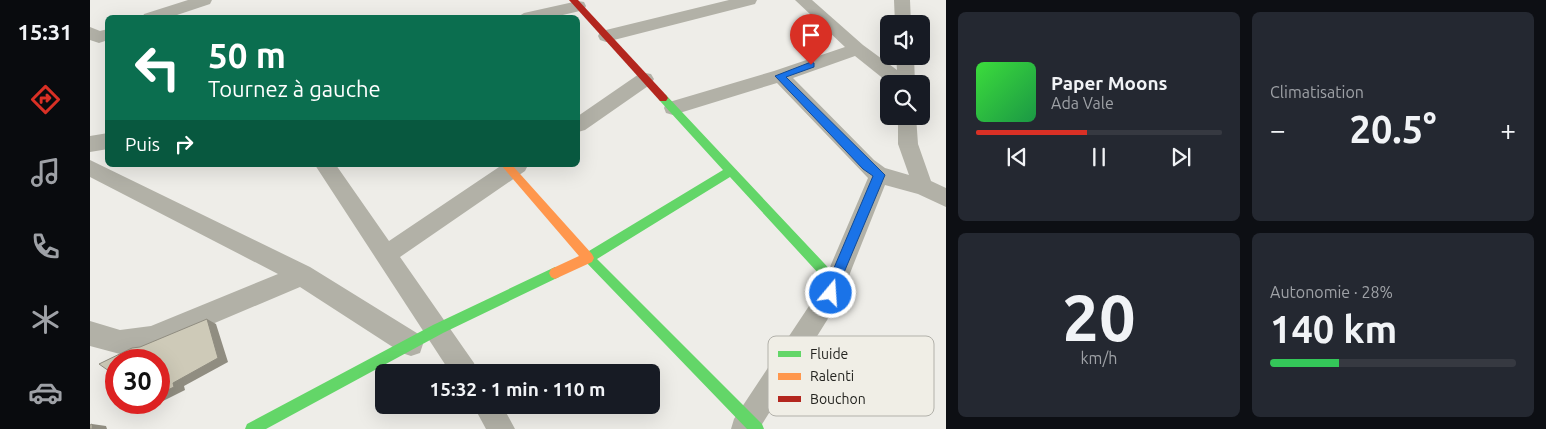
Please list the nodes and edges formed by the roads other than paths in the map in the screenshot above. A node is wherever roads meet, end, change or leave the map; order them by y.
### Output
1 (204, 0) edge
2 (749, 0) edge
3 (803, 0) edge
4 (902, 0) edge
5 (575, 3) edge
6 (180, 8) edge
7 (159, 15) edge
8 (534, 15) edge
9 (903, 15) edge
10 (90, 33) edge
11 (105, 35) edge
12 (606, 36) junction
13 (857, 49) junction
14 (893, 75) edge
15 (780, 76) junction
16 (645, 78) junction
17 (673, 108) junction
18 (580, 124) edge
19 (907, 125) edge
20 (105, 142) edge
21 (90, 144) edge
22 (326, 167) edge
23 (512, 167) edge
24 (90, 168) edge
25 (731, 171) junction
26 (879, 175) junction
27 (923, 187) junction
28 (946, 198) edge
29 (387, 254) junction
30 (588, 258) junction
31 (302, 275) junction
32 (834, 282) junction
33 (438, 329) junction
34 (90, 333) edge
35 (805, 336) edge
36 (411, 344) junction
37 (461, 364) edge
38 (768, 396) edge
39 (492, 414) edge
40 (750, 426) edge
41 (252, 429) edge
42 (502, 429) edge

1 - 6 street
2 - 12 street
3 - 13 street
4 - 9 street
5 - 8 street
5 - 12 street
6 - 7 street
10 - 11 street
12 - 16 street
13 - 14 street
13 - 15 street
15 - 17 street
15 - 26 street
16 - 17 street
16 - 18 street
17 - 25 street
19 - 27 street
20 - 21 street
22 - 29 street
23 - 29 street
23 - 30 street
24 - 31 street
25 - 30 street
25 - 32 street
26 - 27 street
26 - 32 street
27 - 28 street
29 - 33 street
30 - 33 street
30 - 40 street
31 - 34 street
31 - 36 street
32 - 35 street
33 - 36 street
33 - 37 street
36 - 41 street
38 - 40 street
39 - 42 street

